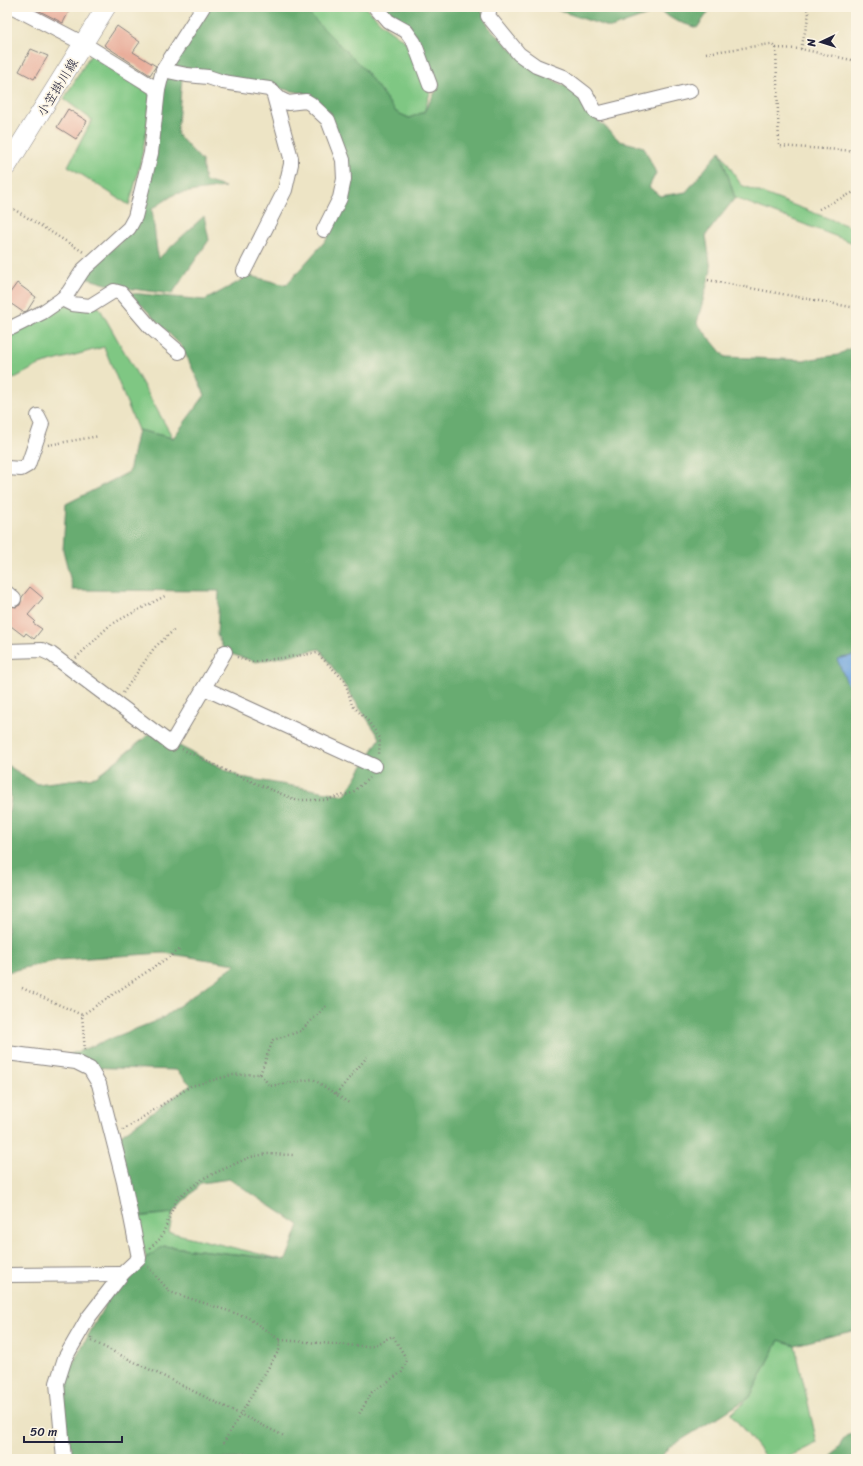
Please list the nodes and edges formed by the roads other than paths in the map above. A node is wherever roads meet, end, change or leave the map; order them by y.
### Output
1 (13, 7) edge
2 (106, 7) edge
3 (203, 7) edge
4 (376, 7) edge
5 (490, 7) edge
6 (84, 44) junction
7 (163, 70) junction
8 (430, 85) dead end
9 (158, 90) junction
10 (690, 91) dead end
11 (273, 92) junction
12 (7, 166) edge
13 (324, 230) dead end
14 (244, 271) dead end
15 (62, 299) junction
16 (7, 328) edge
17 (179, 352) dead end
18 (38, 416) dead end
19 (7, 468) edge
20 (7, 651) edge
21 (225, 652) dead end
22 (204, 688) junction
23 (374, 766) dead end
24 (7, 1053) edge
25 (122, 1274) junction
26 (7, 1275) edge
27 (64, 1459) edge

1 - 6 street
2 - 6 main road, 小笠掛川線
3 - 7 street
4 - 8 street
5 - 10 street
6 - 9 street
6 - 12 main road, 小笠掛川線
7 - 9 street
7 - 11 street
9 - 15 street
11 - 13 street
11 - 14 street
15 - 16 street
15 - 17 street
18 - 19 street
20 - 22 street
21 - 22 street
22 - 23 street
24 - 25 street
25 - 26 street
25 - 27 street

